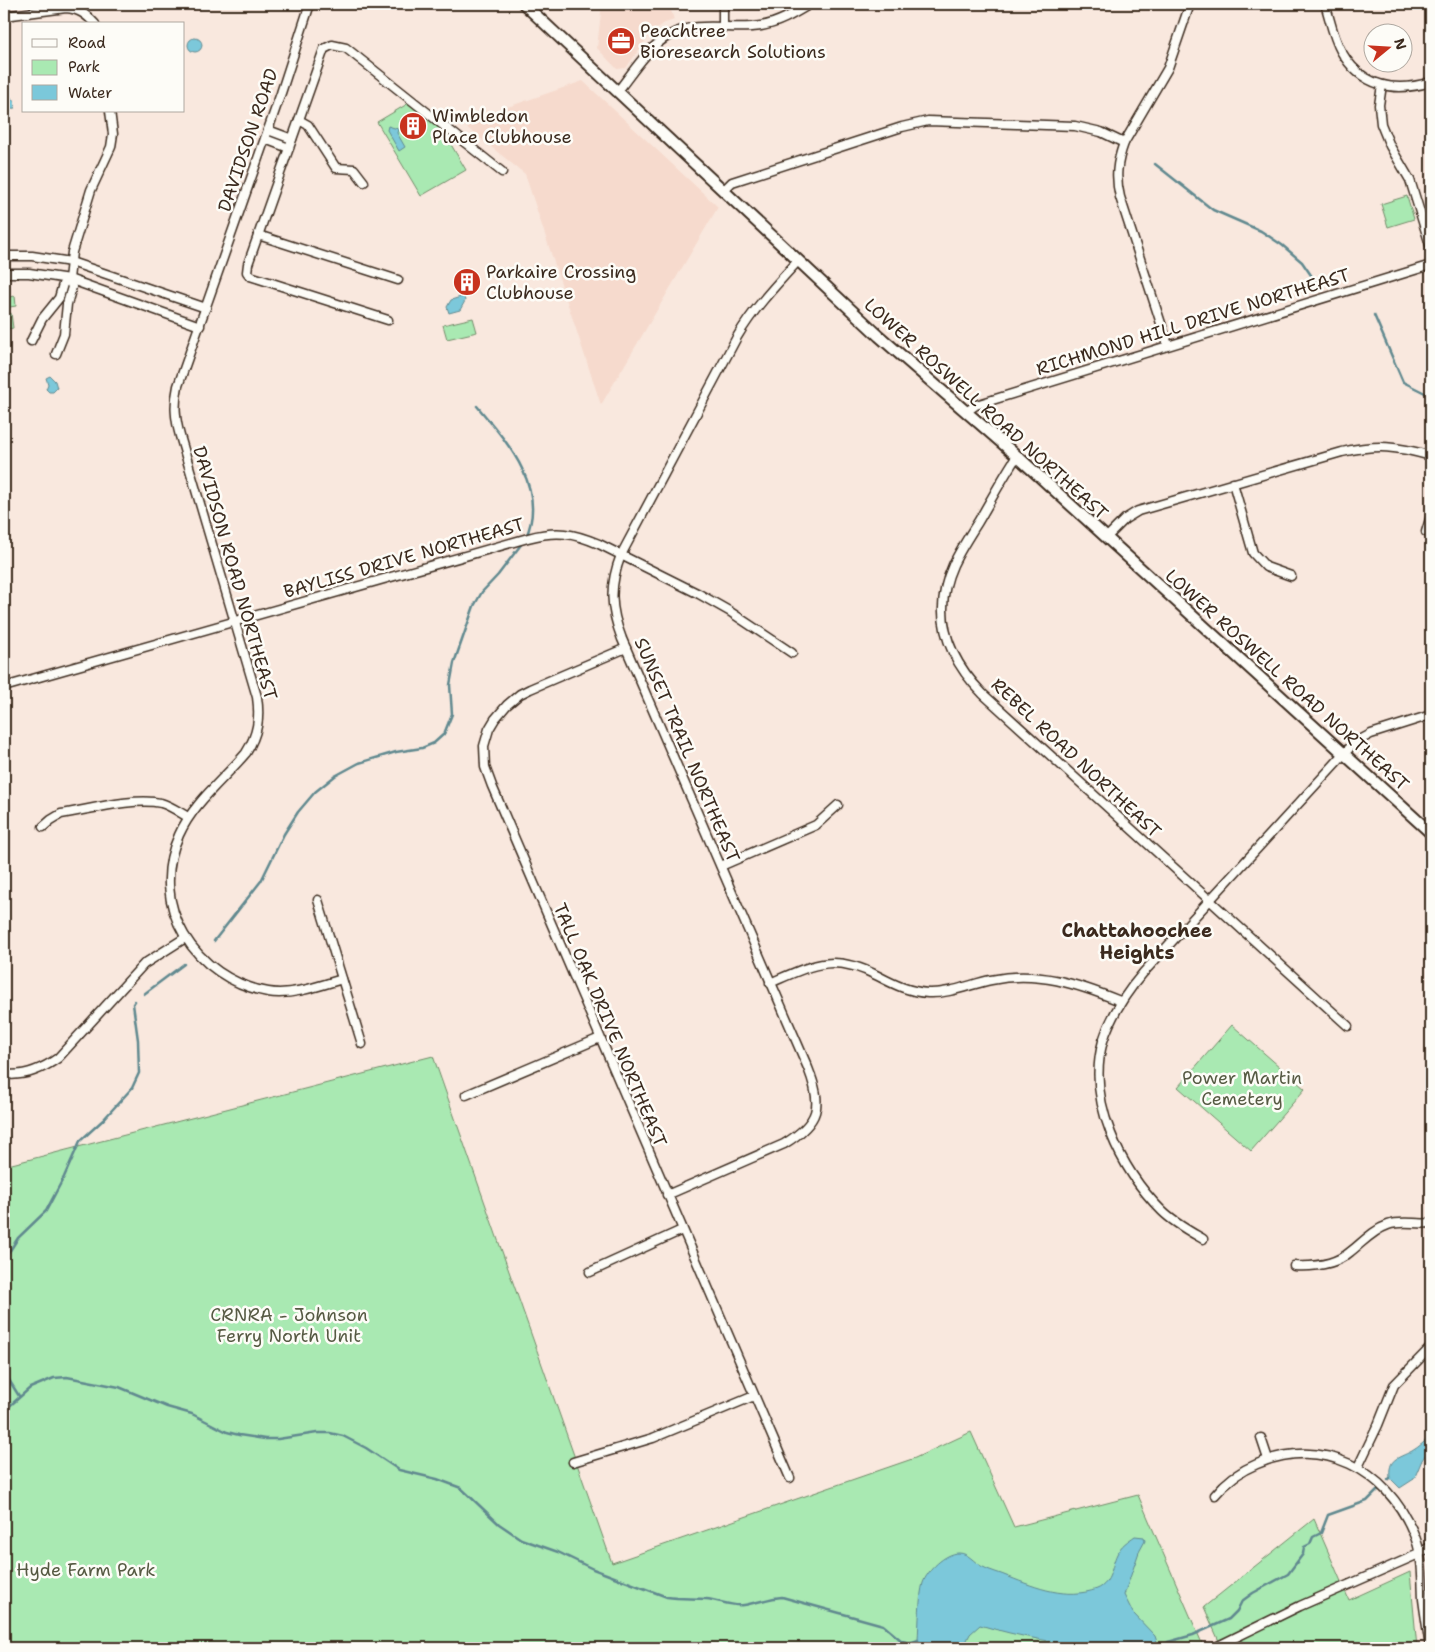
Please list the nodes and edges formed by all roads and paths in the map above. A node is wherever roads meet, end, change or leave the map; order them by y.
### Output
1 (310, 4) edge
2 (524, 4) edge
3 (723, 4) edge
4 (810, 4) edge
5 (1190, 4) edge
6 (1324, 4) edge
7 (4, 16) edge
8 (93, 22) edge
9 (723, 27) junction
10 (1431, 82) edge
11 (1382, 85) junction
12 (618, 91) junction
13 (110, 112) edge
14 (299, 120) junction
15 (268, 130) junction
16 (264, 139) junction
17 (292, 139) junction
18 (1124, 143) junction
19 (289, 148) junction
20 (502, 172) dead end
21 (364, 182) dead end
22 (724, 190) junction
23 (258, 235) junction
24 (1431, 248) edge
25 (4, 256) edge
26 (798, 261) junction
27 (71, 262) junction
28 (1431, 265) edge
29 (4, 273) edge
30 (69, 279) junction
31 (398, 280) dead end
32 (214, 285) joint
33 (206, 308) junction
34 (388, 320) dead end
35 (200, 326) junction
36 (31, 341) dead end
37 (1168, 345) junction
38 (56, 354) dead end
39 (966, 412) junction
40 (1017, 456) junction
41 (1431, 456) edge
42 (1233, 483) junction
43 (1431, 516) edge
44 (1426, 532) dead end
45 (1107, 537) junction
46 (621, 555) junction
47 (1291, 576) dead end
48 (235, 621) junction
49 (626, 648) junction
50 (792, 653) dead end
51 (4, 687) edge
52 (1431, 716) edge
53 (1344, 754) junction
54 (838, 805) dead end
55 (188, 817) junction
56 (44, 827) dead end
57 (1431, 833) edge
58 (721, 866) junction
59 (318, 900) dead end
60 (1209, 900) junction
61 (185, 938) junction
62 (342, 979) junction
63 (770, 983) junction
64 (1120, 1001) junction
65 (1348, 1026) dead end
66 (600, 1038) junction
67 (362, 1044) dead end
68 (4, 1074) edge
69 (466, 1095) dead end
70 (667, 1195) junction
71 (1431, 1224) edge
72 (682, 1230) junction
73 (1203, 1239) dead end
74 (1294, 1266) dead end
75 (590, 1272) dead end
76 (1431, 1347) edge
77 (754, 1396) junction
78 (1262, 1438) dead end
79 (1268, 1459) junction
80 (572, 1462) dead end
81 (1358, 1467) junction
82 (790, 1478) dead end
83 (1215, 1495) dead end
84 (1431, 1546) edge
85 (1421, 1553) junction
86 (1214, 1648) edge
87 (1430, 1648) edge

1 - 15 street, DAVIDSON ROAD
2 - 12 street, LOWER ROSWELL ROAD NORTHEAST
3 - 9 street
4 - 9 street
5 - 18 street
6 - 11 street
7 - 8 street
9 - 12 street
10 - 11 street
11 - 24 street
12 - 22 street, LOWER ROSWELL ROAD NORTHEAST
13 - 27 street
14 - 17 street
14 - 20 street
14 - 21 street
15 - 16 street, DAVIDSON ROAD
15 - 17 street
16 - 19 street
16 - 32 street, DAVIDSON ROAD
17 - 19 street
18 - 22 street
18 - 37 street
19 - 23 street
22 - 26 street, LOWER ROSWELL ROAD NORTHEAST
23 - 31 street
23 - 34 street
25 - 27 street
26 - 39 street, LOWER ROSWELL ROAD NORTHEAST
26 - 46 street, SUNSET TRAIL NORTHEAST
27 - 30 street
27 - 33 street
28 - 37 street, RICHMOND HILL DRIVE NORTHEAST
29 - 30 street
30 - 35 street
30 - 36 street
30 - 38 street
32 - 33 street, DAVIDSON ROAD NORTHEAST
33 - 35 street, DAVIDSON ROAD NORTHEAST
35 - 48 street, DAVIDSON ROAD NORTHEAST
37 - 39 street, RICHMOND HILL DRIVE NORTHEAST
39 - 40 street, LOWER ROSWELL ROAD NORTHEAST
40 - 45 street, LOWER ROSWELL ROAD NORTHEAST
40 - 60 street, REBEL ROAD NORTHEAST
41 - 42 street
42 - 45 street
42 - 47 street
43 - 44 street
45 - 53 street, LOWER ROSWELL ROAD NORTHEAST
46 - 48 street, BAYLISS DRIVE NORTHEAST
46 - 49 street, SUNSET TRAIL NORTHEAST
46 - 50 street, BAYLISS DRIVE NORTHEAST
48 - 51 street, BAYLISS DRIVE NORTHEAST
48 - 55 street, DAVIDSON ROAD NORTHEAST
49 - 58 street, SUNSET TRAIL NORTHEAST
49 - 66 street, TALL OAK DRIVE NORTHEAST
52 - 53 street
53 - 57 street, LOWER ROSWELL ROAD NORTHEAST
53 - 60 street
54 - 58 street
55 - 56 street
55 - 61 street, DAVIDSON ROAD NORTHEAST
58 - 63 street, SUNSET TRAIL NORTHEAST
59 - 62 street
60 - 64 street
60 - 65 street, REBEL ROAD NORTHEAST
61 - 62 street, DAVIDSON ROAD NORTHEAST
61 - 68 street
62 - 67 street
63 - 64 street
63 - 70 street, SUNSET TRAIL NORTHEAST
64 - 73 street
66 - 69 street
66 - 70 street, TALL OAK DRIVE NORTHEAST
70 - 72 street, TALL OAK DRIVE NORTHEAST
71 - 74 street
72 - 75 street
72 - 77 street, TALL OAK DRIVE NORTHEAST
76 - 81 street
77 - 80 street
77 - 82 street, TALL OAK DRIVE NORTHEAST
78 - 79 street
79 - 81 street
79 - 83 street
81 - 85 street
84 - 85 street
85 - 86 street
85 - 87 street

